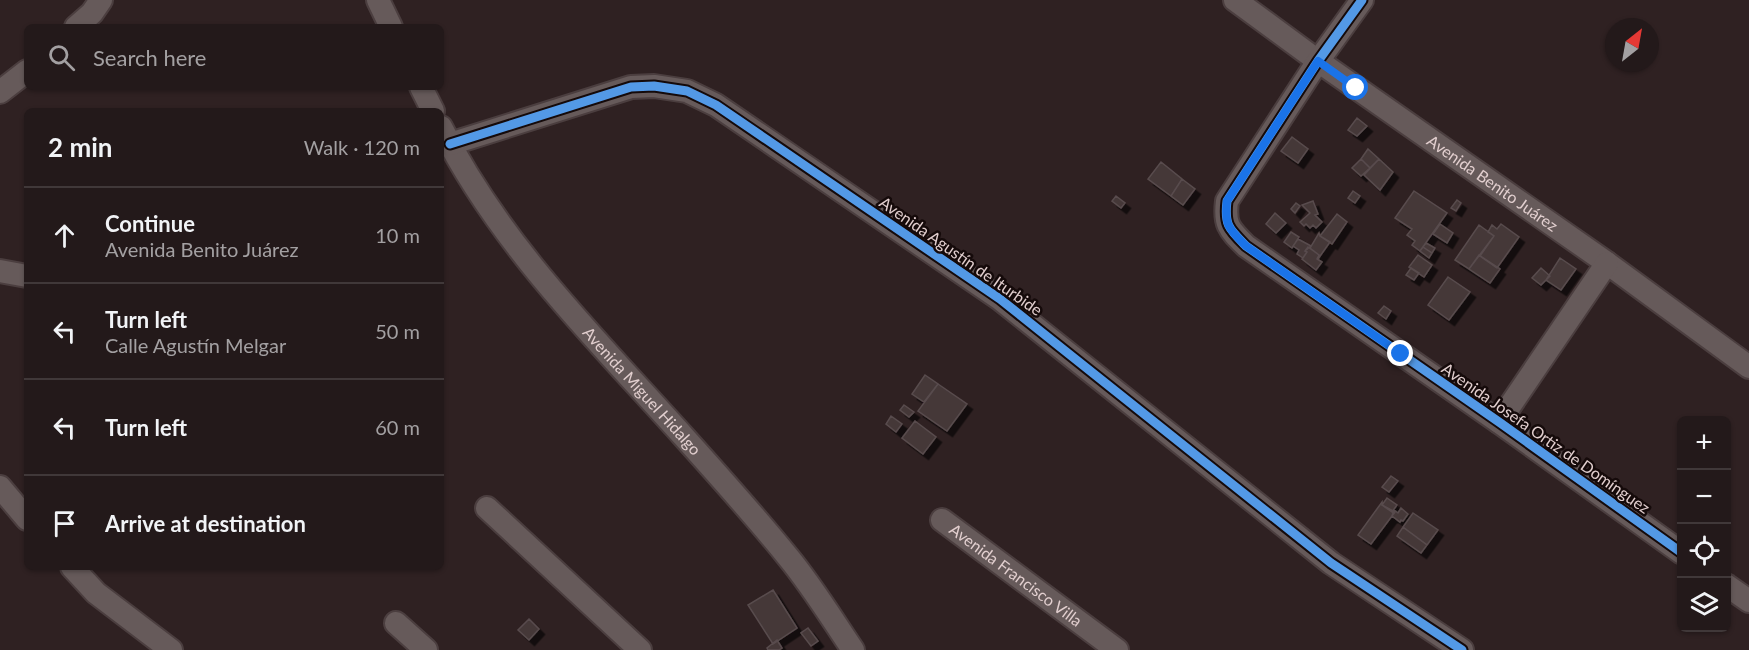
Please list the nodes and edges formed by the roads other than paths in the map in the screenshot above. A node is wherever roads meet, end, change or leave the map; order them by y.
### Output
1 (101, 0) edge
2 (378, 0) edge
3 (1235, 0) edge
4 (1362, 0) edge
5 (79, 24) edge
6 (390, 24) edge
7 (1318, 61) junction
8 (24, 73) edge
9 (422, 90) edge
10 (0, 92) edge
11 (432, 108) edge
12 (445, 136) edge
13 (1607, 262) junction
14 (0, 271) edge
15 (24, 275) edge
16 (1749, 367) edge
17 (1498, 422) junction
18 (0, 487) edge
19 (488, 508) dead end
20 (24, 515) edge
21 (942, 520) dead end
22 (1677, 549) edge
23 (75, 570) edge
24 (1731, 588) edge
25 (1749, 601) edge
26 (396, 623) dead end
27 (171, 650) edge
28 (426, 650) edge
29 (640, 650) edge
30 (853, 650) edge
31 (1117, 650) edge
32 (1462, 650) edge

1 - 5 street
2 - 6 street
3 - 7 street, Avenida Benito Juárez
4 - 7 street
7 - 13 street, Avenida Benito Juárez
7 - 17 street, Avenida Josefa Ortiz de Domínguez
8 - 10 street
9 - 11 street
12 - 30 street, Avenida Miguel Hidalgo
12 - 32 street, Avenida Agustín de Iturbide
13 - 16 street, Avenida Benito Juárez
13 - 17 street
14 - 15 street
17 - 22 street, Avenida Josefa Ortiz de Domínguez
18 - 20 street
19 - 29 street
21 - 31 street, Avenida Francisco Villa
23 - 27 street
24 - 25 street
26 - 28 street

